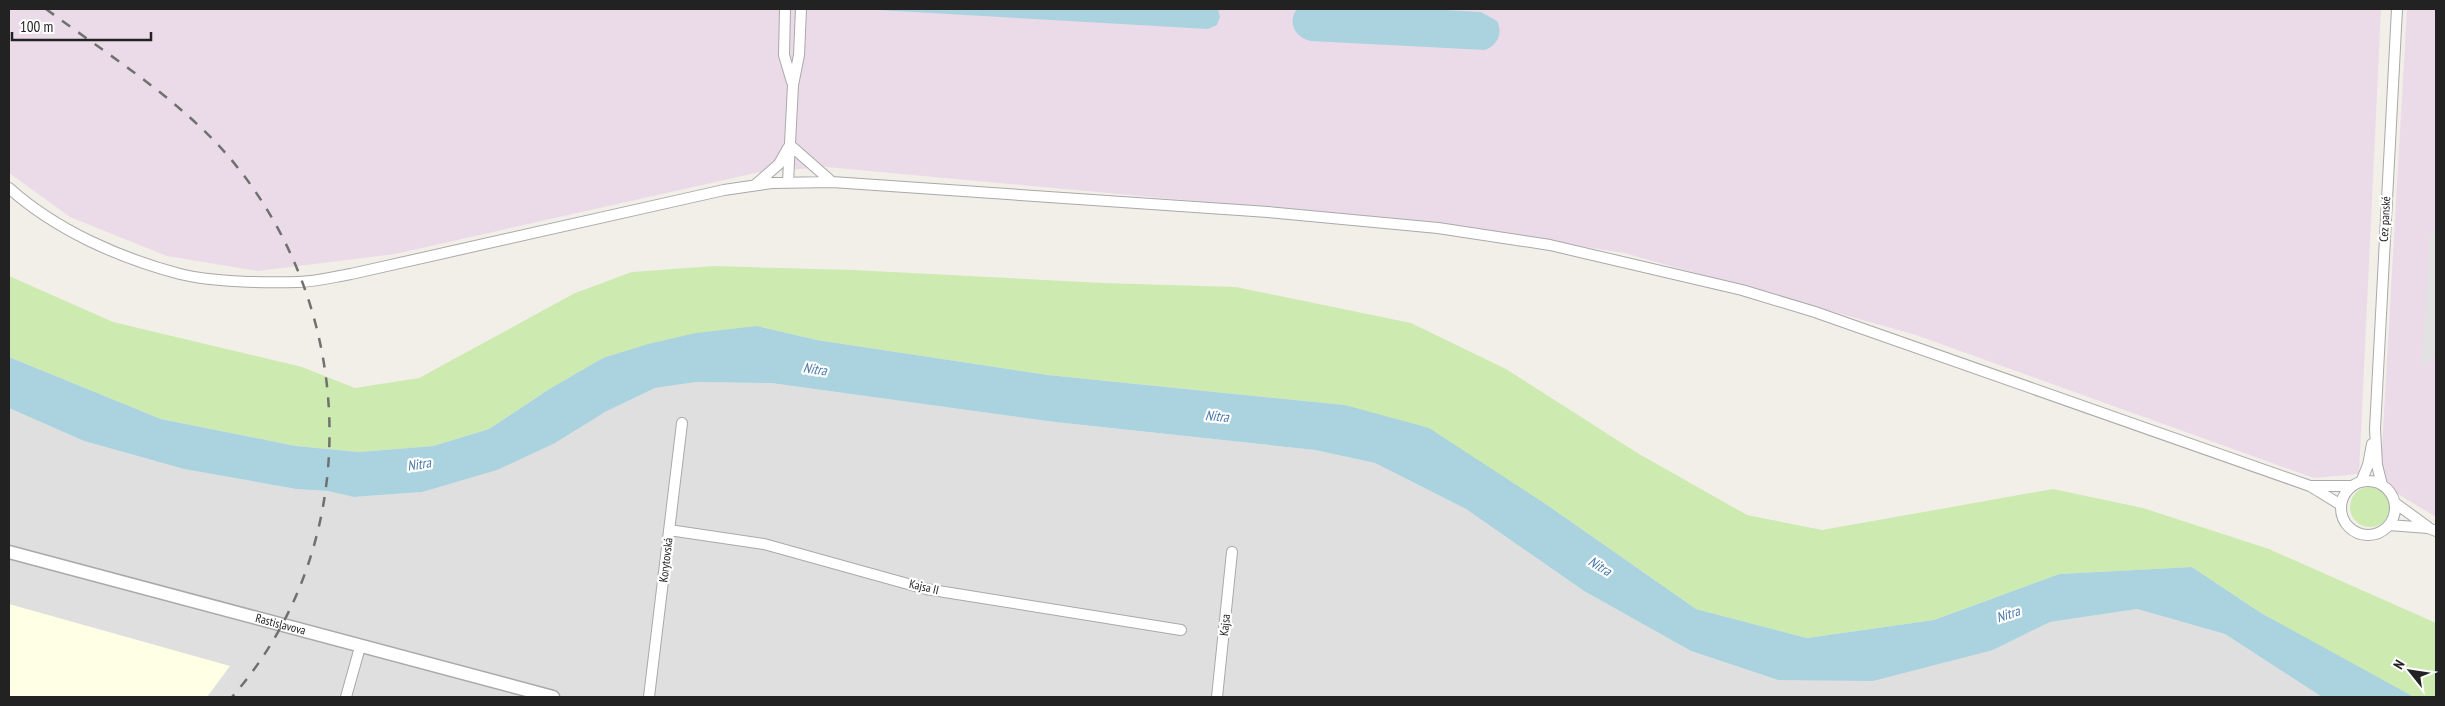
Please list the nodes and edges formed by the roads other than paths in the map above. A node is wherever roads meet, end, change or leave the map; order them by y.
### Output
1 (786, 9) edge
2 (801, 9) edge
3 (2397, 9) edge
4 (793, 85) junction
5 (790, 145) junction
6 (788, 182) junction
7 (832, 182) junction
8 (755, 185) junction
9 (9, 188) edge
10 (682, 423) dead end
11 (2375, 428) junction
12 (2356, 484) junction
13 (2382, 484) junction
14 (2310, 486) junction
15 (2395, 503) junction
16 (2341, 505) junction
17 (2389, 525) junction
18 (2432, 529) edge
19 (669, 530) junction
20 (9, 552) edge
21 (1232, 552) dead end
22 (1181, 630) dead end
23 (360, 647) junction
24 (346, 697) edge
25 (553, 697) edge
26 (649, 697) edge
27 (1218, 697) edge

1 - 4 street
2 - 4 street
3 - 11 street, Cez panské
4 - 5 street
5 - 6 street
5 - 7 street
5 - 8 street
6 - 7 street
6 - 8 street
7 - 14 street
8 - 9 street
10 - 19 street, Korytovská
11 - 12 street, Cez panské
11 - 13 street, Cez panské
12 - 13 street
12 - 14 street
12 - 16 street
13 - 15 street
14 - 16 street
15 - 17 street
15 - 18 street
16 - 17 street
17 - 18 street
19 - 22 street, Kajsa II
19 - 26 street, Korytovská
20 - 23 street, Rastislavova
21 - 27 street, Kajsa
23 - 24 street
23 - 25 street, Rastislavova

